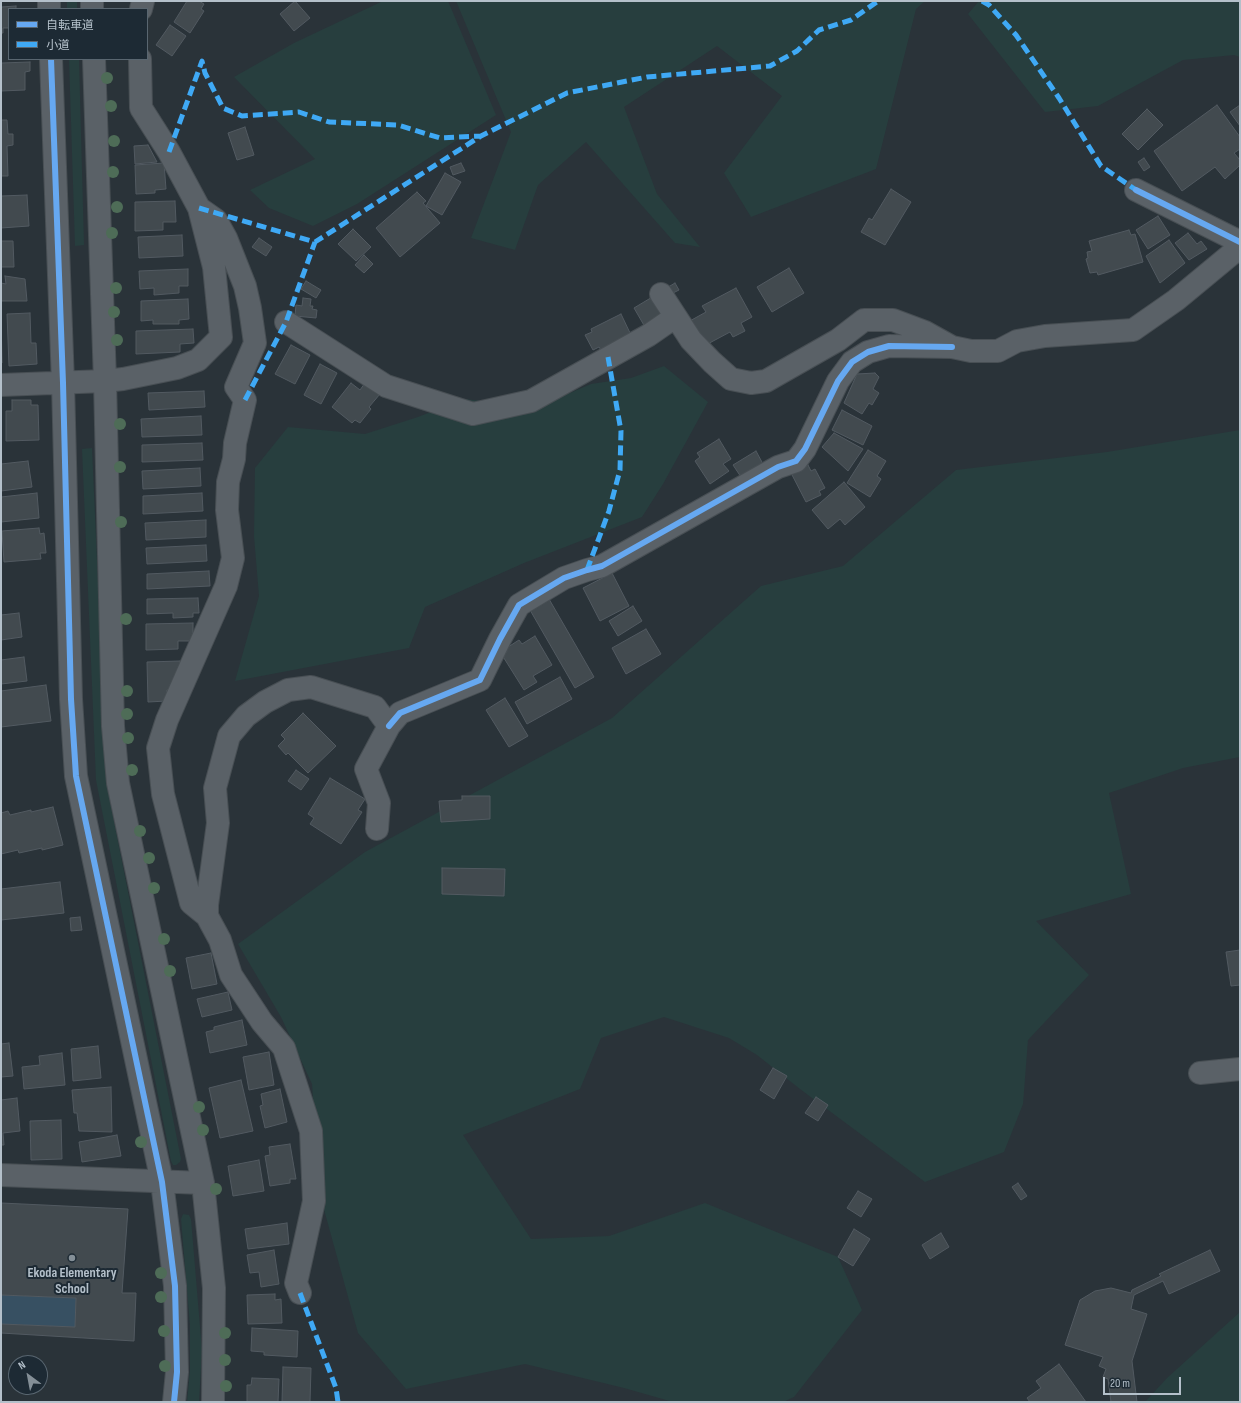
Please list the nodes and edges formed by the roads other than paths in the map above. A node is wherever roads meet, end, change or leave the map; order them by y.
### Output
1 (51, 60) edge
2 (94, 60) edge
3 (140, 60) edge
4 (1136, 190) dead end
5 (199, 208) junction
6 (1240, 242) edge
7 (1240, 247) edge
8 (661, 294) dead end
9 (675, 317) junction
10 (286, 322) dead end
11 (952, 347) junction
12 (105, 381) junction
13 (63, 383) junction
14 (1, 385) edge
15 (389, 726) junction
16 (377, 829) dead end
17 (207, 916) junction
18 (1240, 1069) edge
19 (1200, 1073) dead end
20 (1, 1175) edge
21 (162, 1182) junction
22 (203, 1184) junction
23 (300, 1293) dead end
24 (174, 1402) edge
25 (213, 1402) edge

1 - 13 street
2 - 12 street
3 - 5 street
4 - 6 street
5 - 12 street
5 - 17 street
7 - 11 street
8 - 9 street
9 - 10 street
9 - 11 street
11 - 15 street
12 - 13 street
12 - 22 street
13 - 14 street
13 - 21 street
15 - 16 street
15 - 17 street
17 - 23 street
18 - 19 street
20 - 21 street
21 - 22 street
21 - 24 street
22 - 25 street

